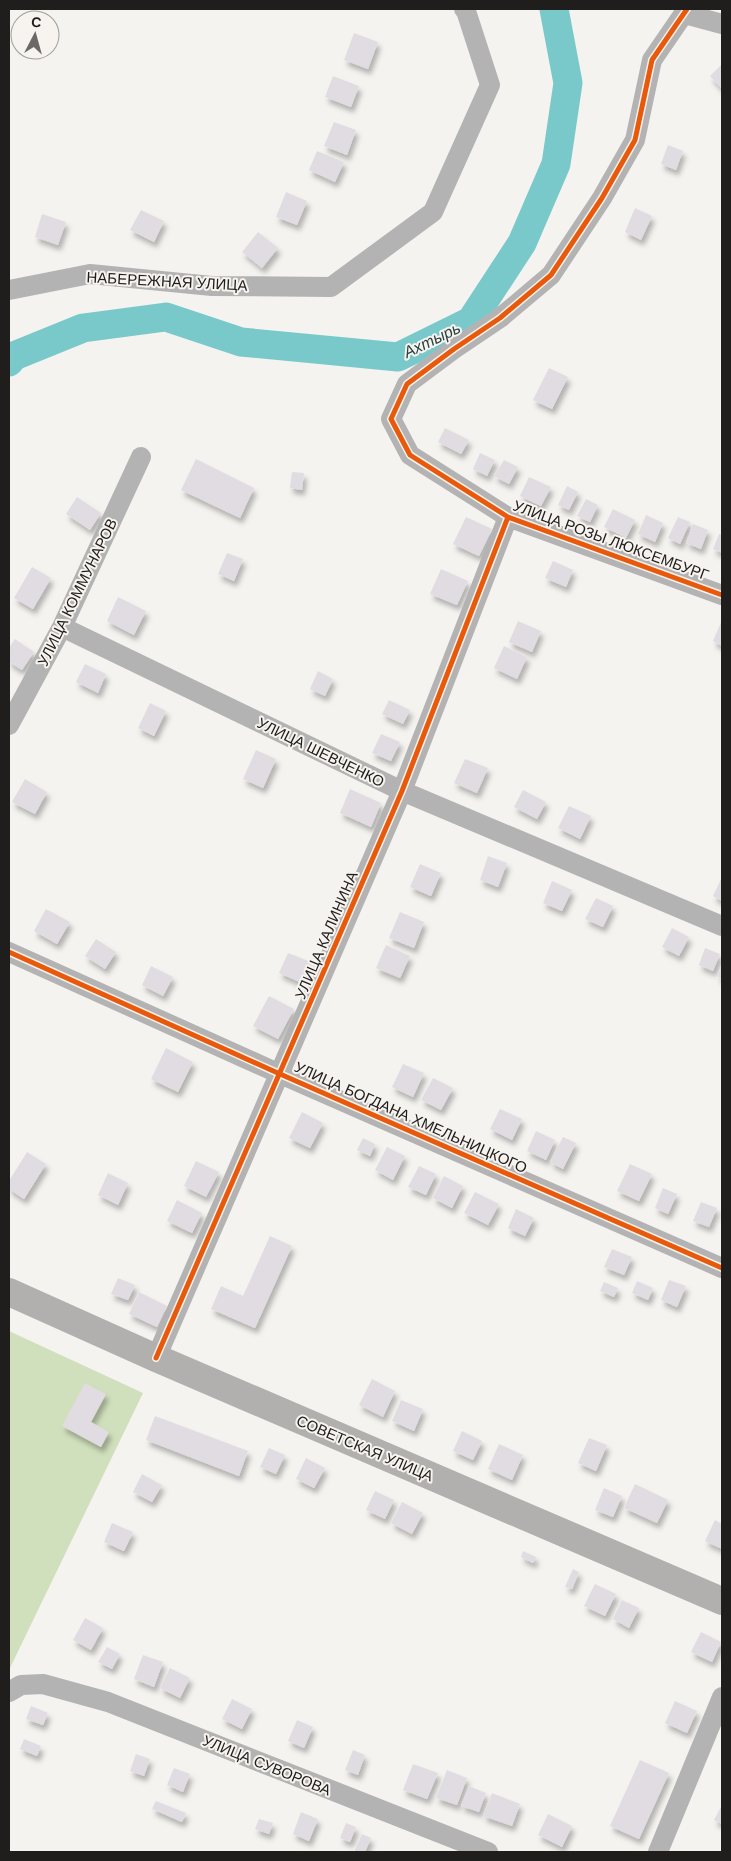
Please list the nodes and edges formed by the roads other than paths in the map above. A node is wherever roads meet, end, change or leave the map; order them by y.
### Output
1 (464, 9) edge
2 (686, 11) edge
3 (722, 24) edge
4 (9, 290) edge
5 (141, 457) dead end
6 (508, 517) junction
7 (722, 594) edge
8 (62, 627) junction
9 (9, 725) edge
10 (402, 791) junction
11 (722, 926) edge
12 (9, 952) edge
13 (280, 1074) junction
14 (722, 1268) edge
15 (9, 1292) edge
16 (156, 1358) junction
17 (722, 1601) edge
18 (9, 1692) edge
19 (722, 1697) edge
20 (488, 1852) edge
21 (658, 1852) edge

1 - 4 street, НАБЕРЕЖНАЯ УЛИЦА
2 - 3 street
2 - 6 street, УЛИЦА РОЗЫ ЛЮКСЕМБУРГ
5 - 8 street, УЛИЦА КОММУНАРОВ
6 - 7 street, УЛИЦА РОЗЫ ЛЮКСЕМБУРГ
6 - 10 street, УЛИЦА КАЛИНИНА
8 - 9 street, УЛИЦА КОММУНАРОВ
8 - 10 street, УЛИЦА ШЕВЧЕНКО
10 - 11 street, УЛИЦА ШЕВЧЕНКО
10 - 13 street, УЛИЦА КАЛИНИНА
12 - 13 street, УЛИЦА БОГДАНА ХМЕЛЬНИЦКОГО
13 - 14 street, УЛИЦА БОГДАНА ХМЕЛЬНИЦКОГО
13 - 16 street, УЛИЦА КАЛИНИНА
15 - 16 highway, СОВЕТСКАЯ УЛИЦА
16 - 17 highway, СОВЕТСКАЯ УЛИЦА
18 - 20 street, УЛИЦА СУВОРОВА
19 - 21 street

